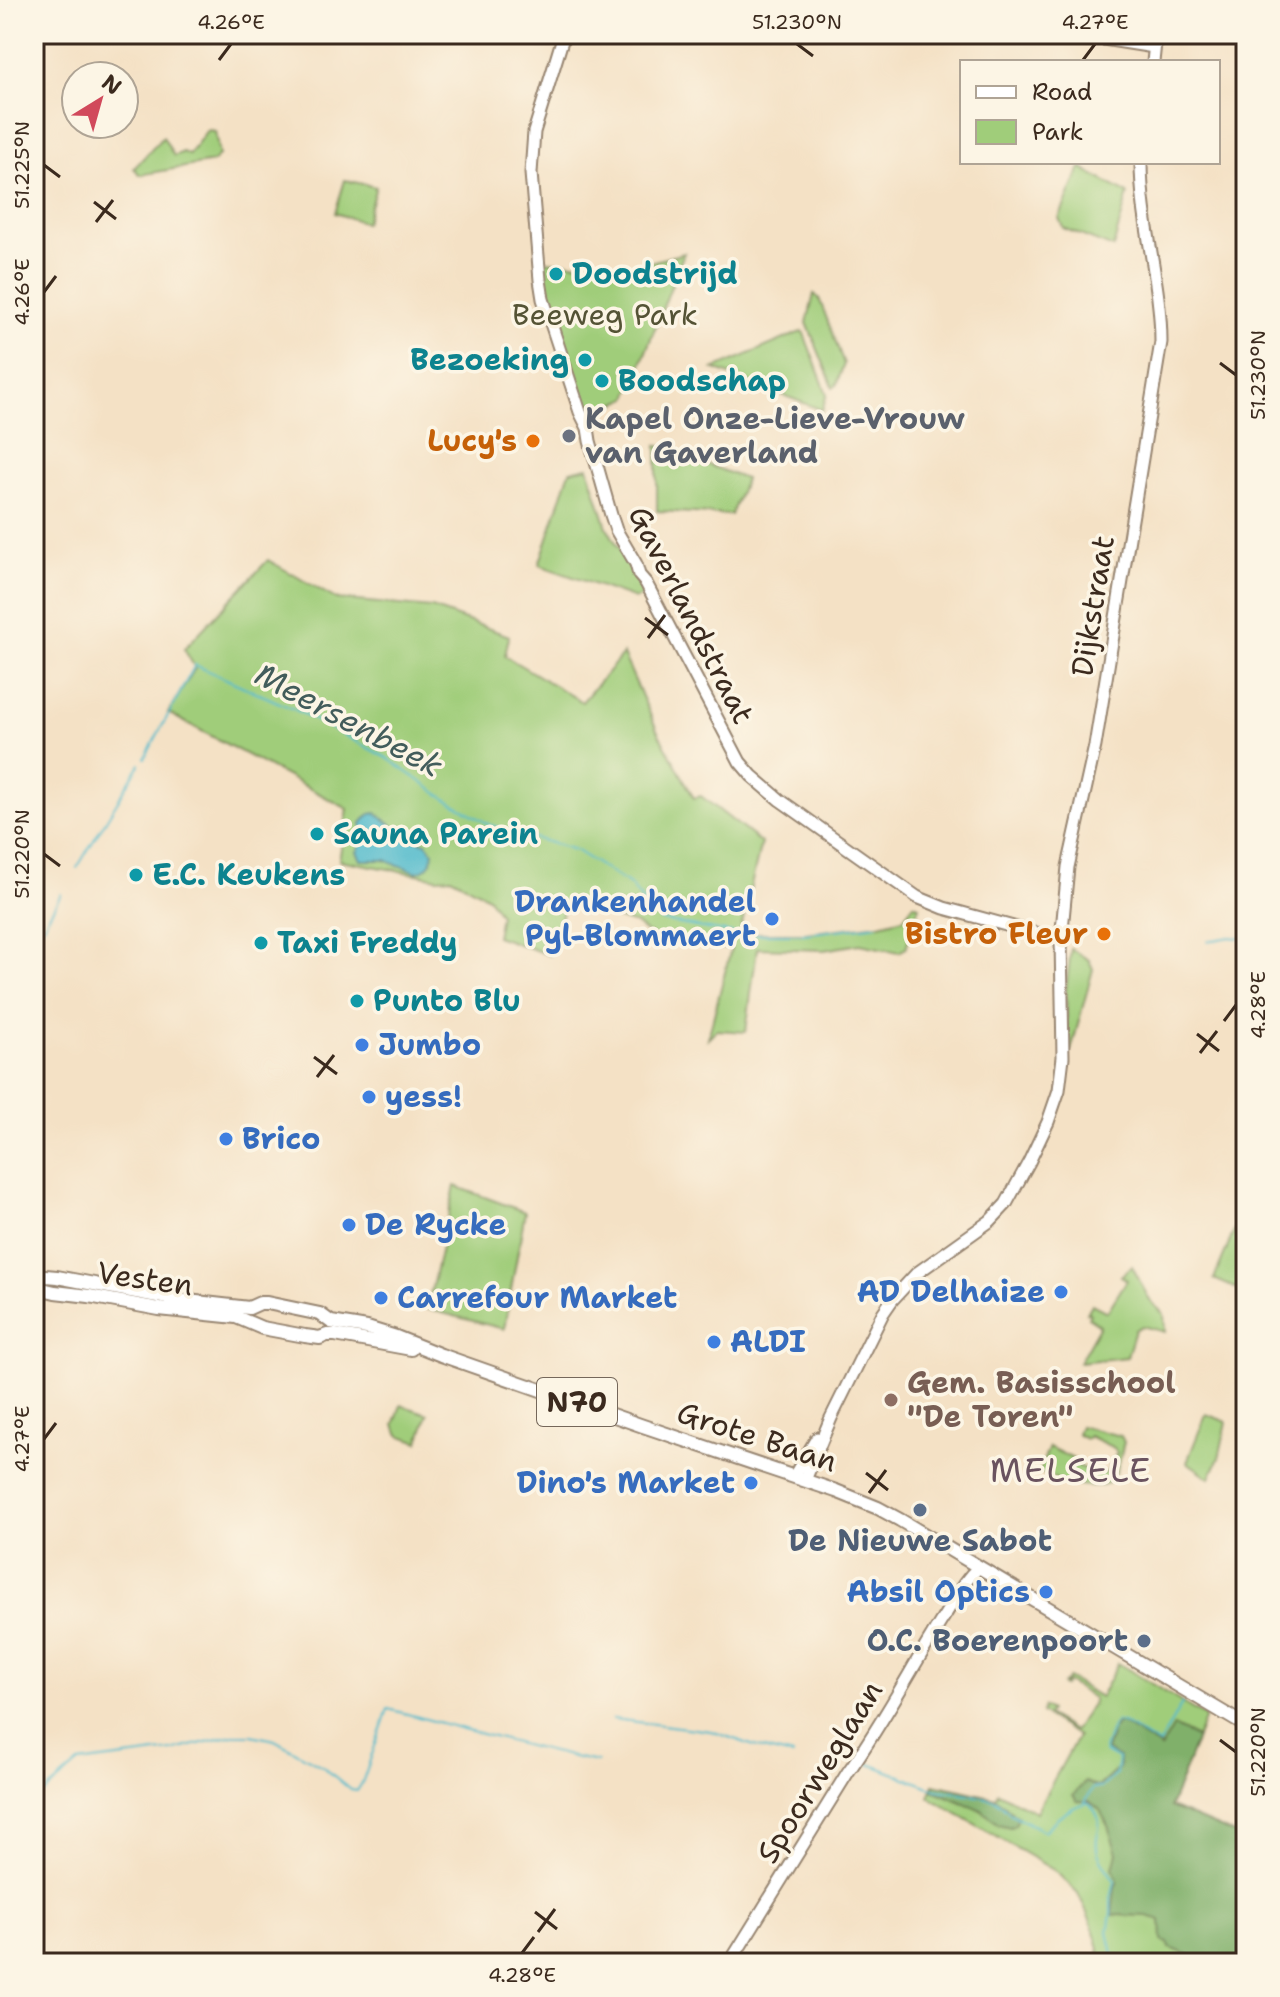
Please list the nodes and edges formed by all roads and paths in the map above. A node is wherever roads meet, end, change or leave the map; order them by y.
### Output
1 (564, 34) edge
2 (1072, 34) edge
3 (1156, 34) edge
4 (1154, 47) junction
5 (1153, 60) edge
6 (1141, 164) edge
7 (1061, 940) junction
8 (34, 1275) edge
9 (34, 1287) edge
10 (249, 1308) junction
11 (248, 1322) junction
12 (331, 1322) junction
13 (327, 1335) junction
14 (392, 1341) junction
15 (441, 1355) joint
16 (800, 1478) junction
17 (979, 1567) junction
18 (1246, 1726) edge
19 (732, 1963) edge

1 - 7 street, Gaverlandstraat
2 - 4 street
3 - 4 street
4 - 5 street
6 - 7 street, Dijkstraat
7 - 16 street, Dijkstraat
8 - 10 main road, Vesten / N70
9 - 11 main road, Vesten / N70
10 - 11 main road
10 - 12 main road, Vesten / N70
11 - 13 main road, Vesten / N70
12 - 13 main road
12 - 14 main road, Vesten / N70
13 - 14 main road, Vesten / N70
14 - 15 main road, Vesten / N70
15 - 16 main road, Grote Baan / N70
16 - 17 main road, Grote Baan / N70
17 - 18 main road, Grote Baan / N70
17 - 19 street, Spoorweglaan

